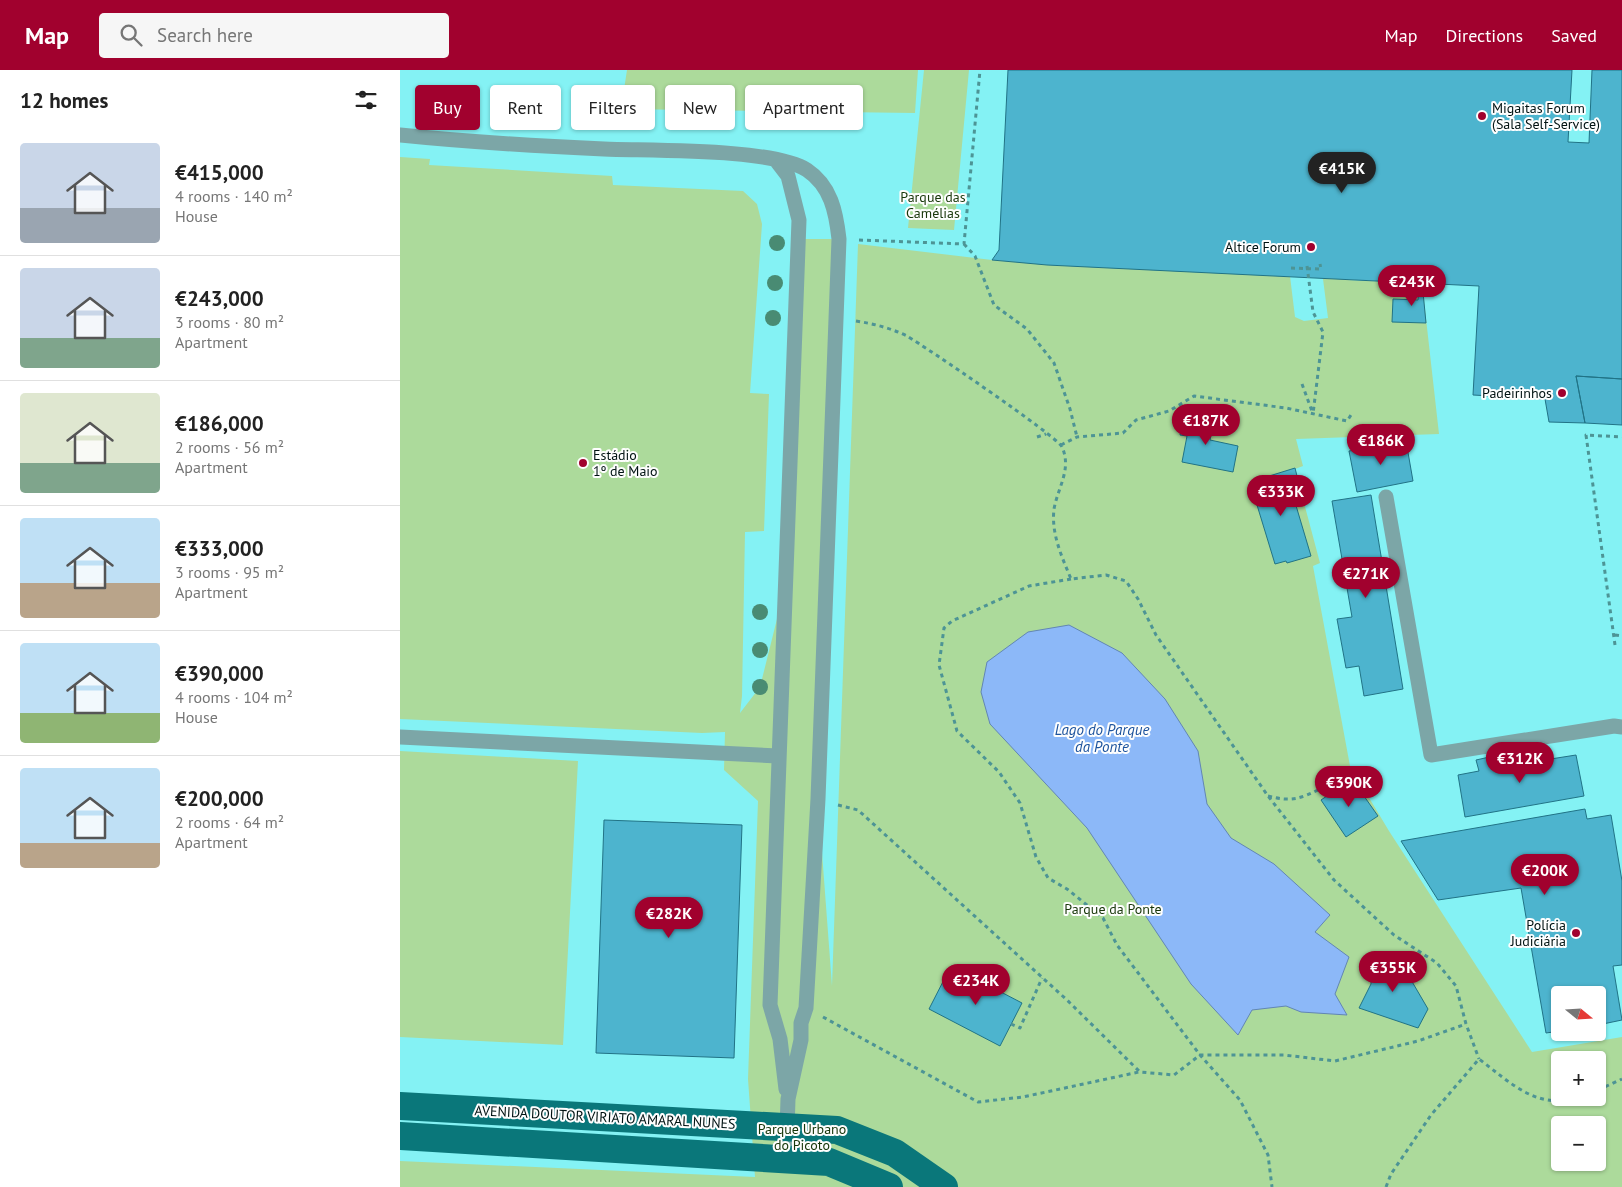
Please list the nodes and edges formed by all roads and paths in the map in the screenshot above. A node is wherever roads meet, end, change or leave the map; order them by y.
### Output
1 (980, 70) edge
2 (400, 135) edge
3 (775, 159) junction
4 (839, 239) junction
5 (964, 244) junction
6 (1320, 264) dead end
7 (1291, 268) dead end
8 (1308, 268) junction
9 (837, 318) junction
10 (1302, 384) dead end
11 (1353, 412) dead end
12 (1313, 414) junction
13 (1046, 433) junction
14 (1037, 437) dead end
15 (1077, 437) junction
16 (1622, 437) edge
17 (1061, 445) junction
18 (1386, 497) dead end
19 (1071, 579) junction
20 (1614, 635) junction
21 (1622, 636) edge
22 (1615, 646) dead end
23 (1622, 727) edge
24 (400, 737) edge
25 (778, 756) junction
26 (1330, 794) dead end
27 (1268, 796) junction
28 (818, 799) junction
29 (1042, 978) junction
30 (806, 1008) junction
31 (1011, 1024) dead end
32 (1466, 1024) junction
33 (1200, 1055) junction
34 (1479, 1059) junction
35 (1140, 1072) junction
36 (1622, 1079) edge
37 (1606, 1086) edge
38 (788, 1099) junction
39 (1551, 1100) edge
40 (400, 1106) edge
41 (785, 1128) junction
42 (400, 1136) edge
43 (786, 1160) junction
44 (889, 1187) edge
45 (944, 1187) edge
46 (1272, 1187) edge
47 (1386, 1187) edge

1 - 5 path
2 - 3 lane
3 - 4 lane
3 - 25 lane
4 - 5 path
4 - 9 lane
5 - 15 path
6 - 8 path
7 - 8 path
8 - 12 path
9 - 13 path
9 - 28 lane
10 - 12 path
11 - 12 path
12 - 15 path
13 - 14 path
13 - 17 path
15 - 17 path
16 - 20 path
17 - 19 path
18 - 23 lane
19 - 27 path
19 - 33 path
20 - 21 path
20 - 22 path
24 - 25 lane
25 - 38 lane
26 - 27 path
27 - 32 path
28 - 29 path
28 - 30 lane
29 - 31 path
29 - 35 path
30 - 35 path
30 - 38 lane
32 - 33 path
32 - 34 path
33 - 35 path
33 - 46 path
34 - 39 path
34 - 47 path
36 - 37 path
38 - 41 lane
40 - 41 main road, AVENIDA DOUTOR VIRIATO AMARAL NUNES
41 - 43 lane
41 - 45 main road, AVENIDA DOUTOR VIRIATO AMARAL NUNES
42 - 43 main road
43 - 44 main road

